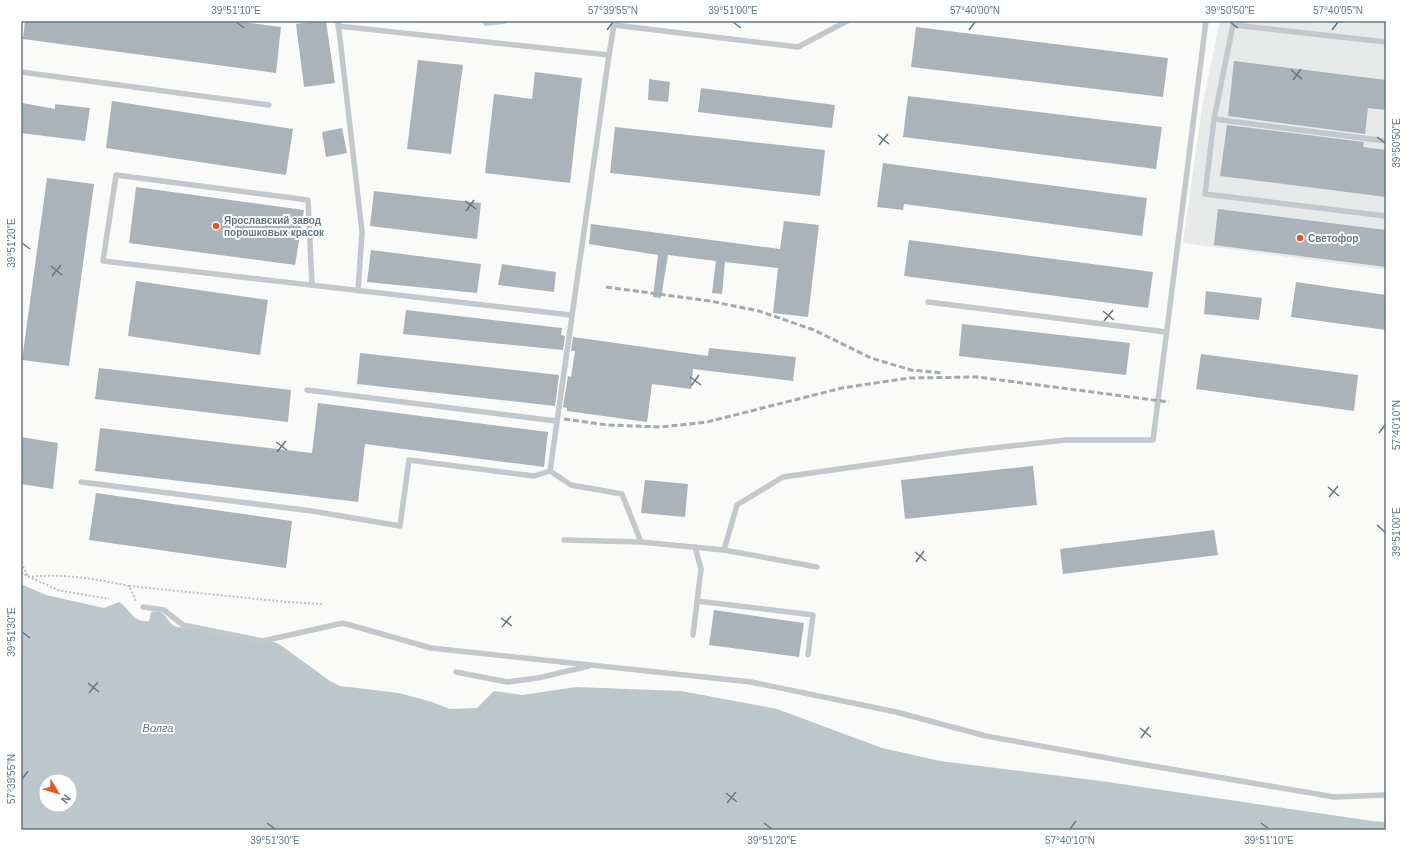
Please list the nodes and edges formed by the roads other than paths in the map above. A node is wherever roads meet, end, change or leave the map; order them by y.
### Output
1 (505, 21) edge
2 (847, 21) edge
3 (1206, 21) edge
4 (486, 23) dead end
5 (614, 23) edge
6 (338, 24) edge
7 (1386, 42) edge
8 (609, 55) junction
9 (21, 72) edge
10 (269, 105) dead end
11 (1214, 119) junction
12 (1386, 141) edge
13 (1386, 216) edge
14 (312, 285) junction
15 (358, 291) junction
16 (928, 302) dead end
17 (571, 315) junction
18 (1166, 332) junction
19 (307, 390) dead end
20 (556, 421) junction
21 (550, 471) junction
22 (81, 482) dead end
23 (564, 540) dead end
24 (641, 542) junction
25 (695, 547) junction
26 (724, 550) junction
27 (817, 567) dead end
28 (697, 601) junction
29 (143, 607) road end
30 (693, 635) dead end
31 (808, 655) dead end
32 (593, 665) junction
33 (456, 672) dead end
34 (1386, 795) edge

1 - 4 lane
2 - 5 lane
3 - 18 lane
5 - 8 lane
6 - 8 lane
6 - 15 lane
7 - 11 lane
8 - 17 lane
9 - 10 lane
11 - 12 lane
11 - 13 lane
14 - 14 lane
14 - 15 lane
15 - 17 lane
16 - 18 lane
17 - 20 lane
18 - 26 lane
19 - 20 lane
20 - 21 lane
21 - 22 lane
21 - 24 lane
23 - 24 lane
24 - 25 lane
25 - 26 lane
25 - 28 lane
26 - 27 lane
28 - 30 lane
28 - 31 lane
29 - 32 lane
32 - 33 lane
32 - 34 lane

